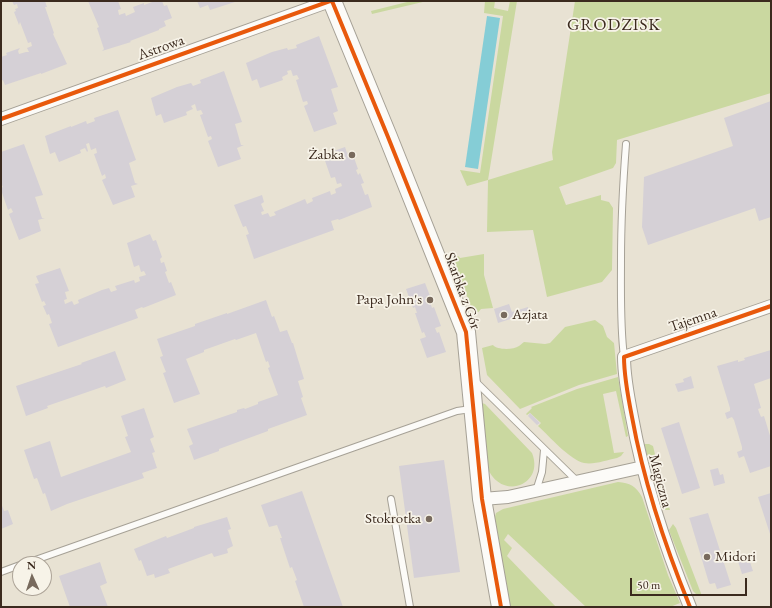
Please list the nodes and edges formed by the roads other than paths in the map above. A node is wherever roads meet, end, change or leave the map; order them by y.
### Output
1 (331, 1) edge
2 (1, 119) edge
3 (626, 144) dead end
4 (771, 306) edge
5 (624, 357) junction
6 (471, 378) junction
7 (473, 408) junction
8 (544, 450) junction
9 (643, 468) junction
10 (578, 482) junction
11 (536, 491) junction
12 (391, 499) dead end
13 (482, 499) junction
14 (47, 556) edge
15 (12, 568) edge
16 (1, 572) edge
17 (410, 607) edge
18 (501, 607) edge
19 (690, 607) edge

1 - 2 street, Astrowa
1 - 6 street, Skarbka z Gór
3 - 5 lane
4 - 5 street, Tajemna
5 - 9 street, Magiczna
6 - 7 street, Skarbka z Gór
6 - 8 lane
7 - 13 street, Skarbka z Gór
7 - 14 lane
8 - 10 lane
8 - 11 lane
9 - 10 street
9 - 19 street, Magiczna
10 - 11 street
11 - 13 street
12 - 17 lane
13 - 18 street, Skarbka z Gór
15 - 16 lane

